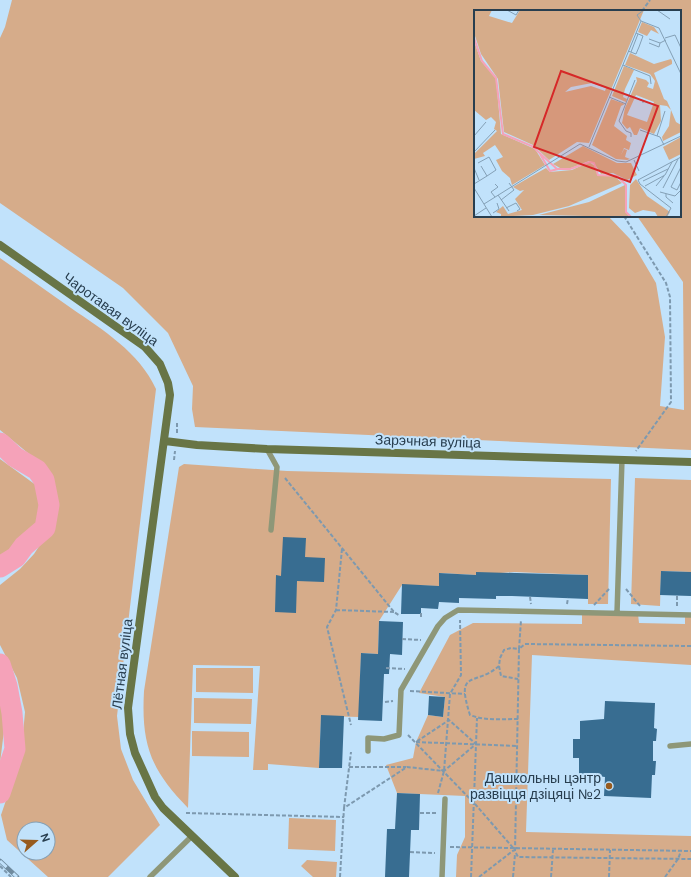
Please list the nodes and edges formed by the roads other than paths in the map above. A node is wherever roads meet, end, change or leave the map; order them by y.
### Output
1 (0, 245) edge
2 (165, 441) junction
3 (267, 449) junction
4 (626, 459) junction
5 (691, 462) edge
6 (271, 530) dead end
7 (617, 613) junction
8 (691, 615) edge
9 (691, 744) edge
10 (670, 746) dead end
11 (368, 751) dead end
12 (445, 799) dead end
13 (192, 836) junction
14 (150, 877) edge
15 (235, 877) edge
16 (442, 877) edge

1 - 2 street, Чаротавая вуліца
2 - 3 street, Зарэчная вуліца
2 - 13 street, Лётная вуліца
3 - 4 street, Зарэчная вуліца
3 - 6 lane
4 - 5 street, Зарэчная вуліца
4 - 7 lane
7 - 8 lane
7 - 11 lane
9 - 10 lane
12 - 16 lane
13 - 14 lane
13 - 15 street, Лётная вуліца

